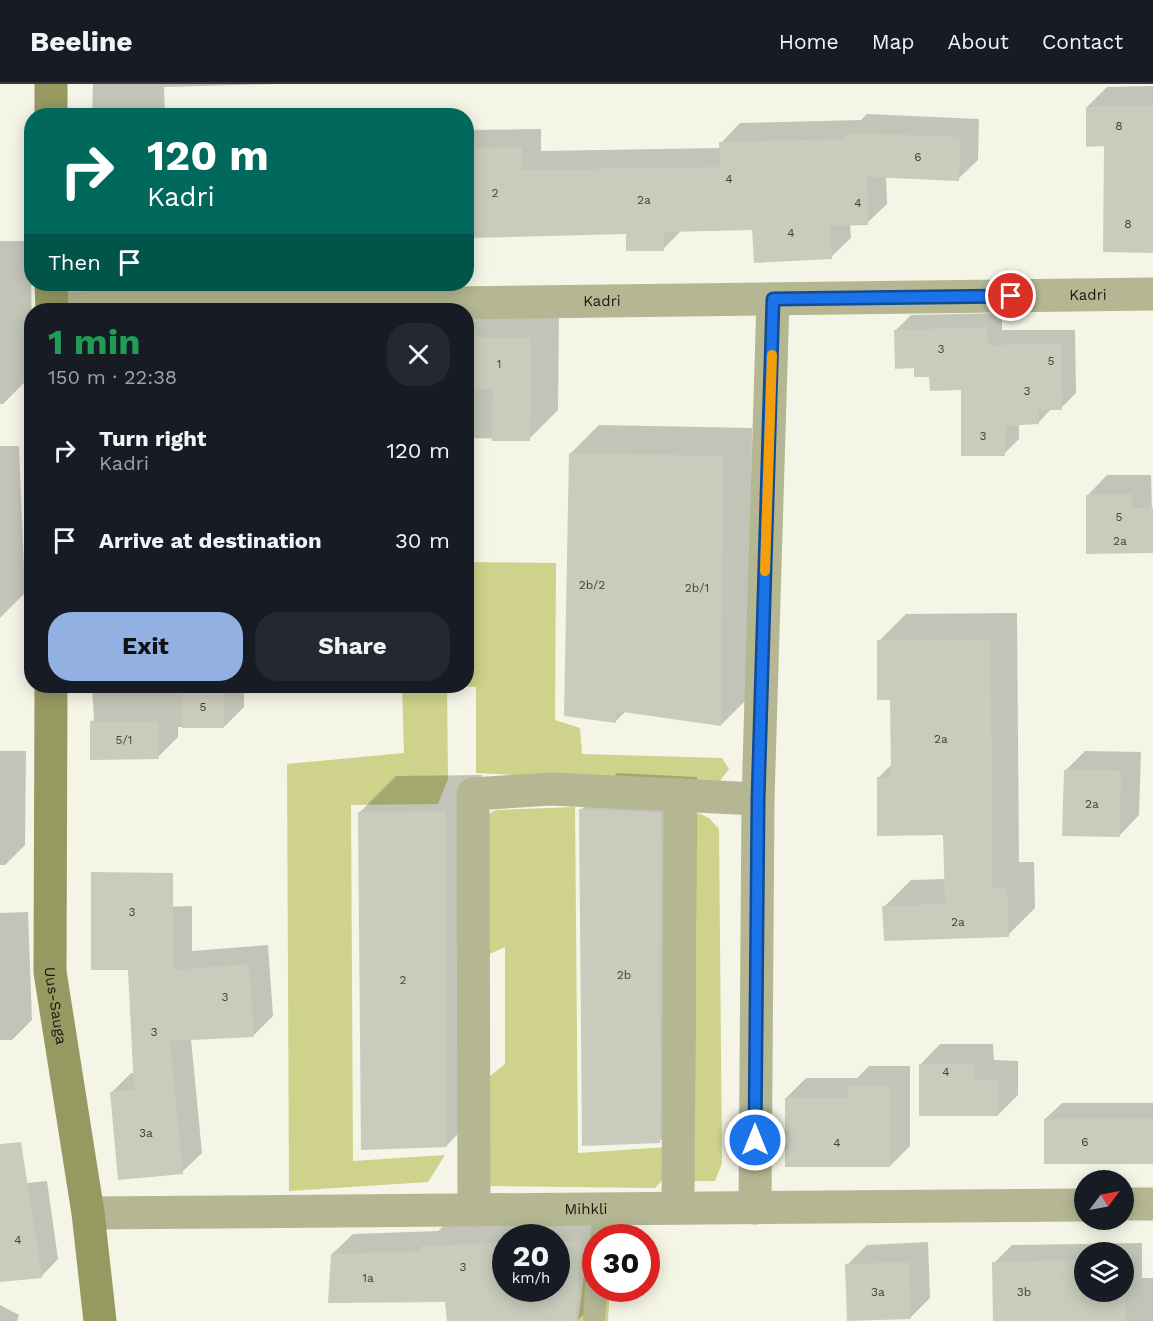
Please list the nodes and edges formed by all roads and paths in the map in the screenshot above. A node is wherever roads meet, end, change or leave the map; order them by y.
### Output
1 (51, 84) edge
2 (51, 108) edge
3 (1153, 294) edge
4 (773, 299) junction
5 (51, 301) edge
6 (51, 693) edge
7 (680, 795) junction
8 (758, 800) junction
9 (1134, 1204) edge
10 (1153, 1204) edge
11 (1074, 1205) edge
12 (678, 1208) junction
13 (755, 1208) junction
14 (474, 1210) junction
15 (88, 1213) junction
16 (603, 1223) edge
17 (595, 1302) edge
18 (100, 1321) edge
19 (594, 1321) edge

1 - 2 street
3 - 4 street, Kadri
4 - 5 street, Kadri
4 - 8 street
6 - 15 street, Uus-Sauga
7 - 8 street
7 - 12 street
7 - 14 street
8 - 13 street
9 - 10 street
11 - 13 street, Mihkli
12 - 13 street, Mihkli
12 - 16 street, Mihkli
14 - 15 street, Mihkli
14 - 16 street, Mihkli
15 - 18 street, Uus-Sauga
17 - 19 lane

